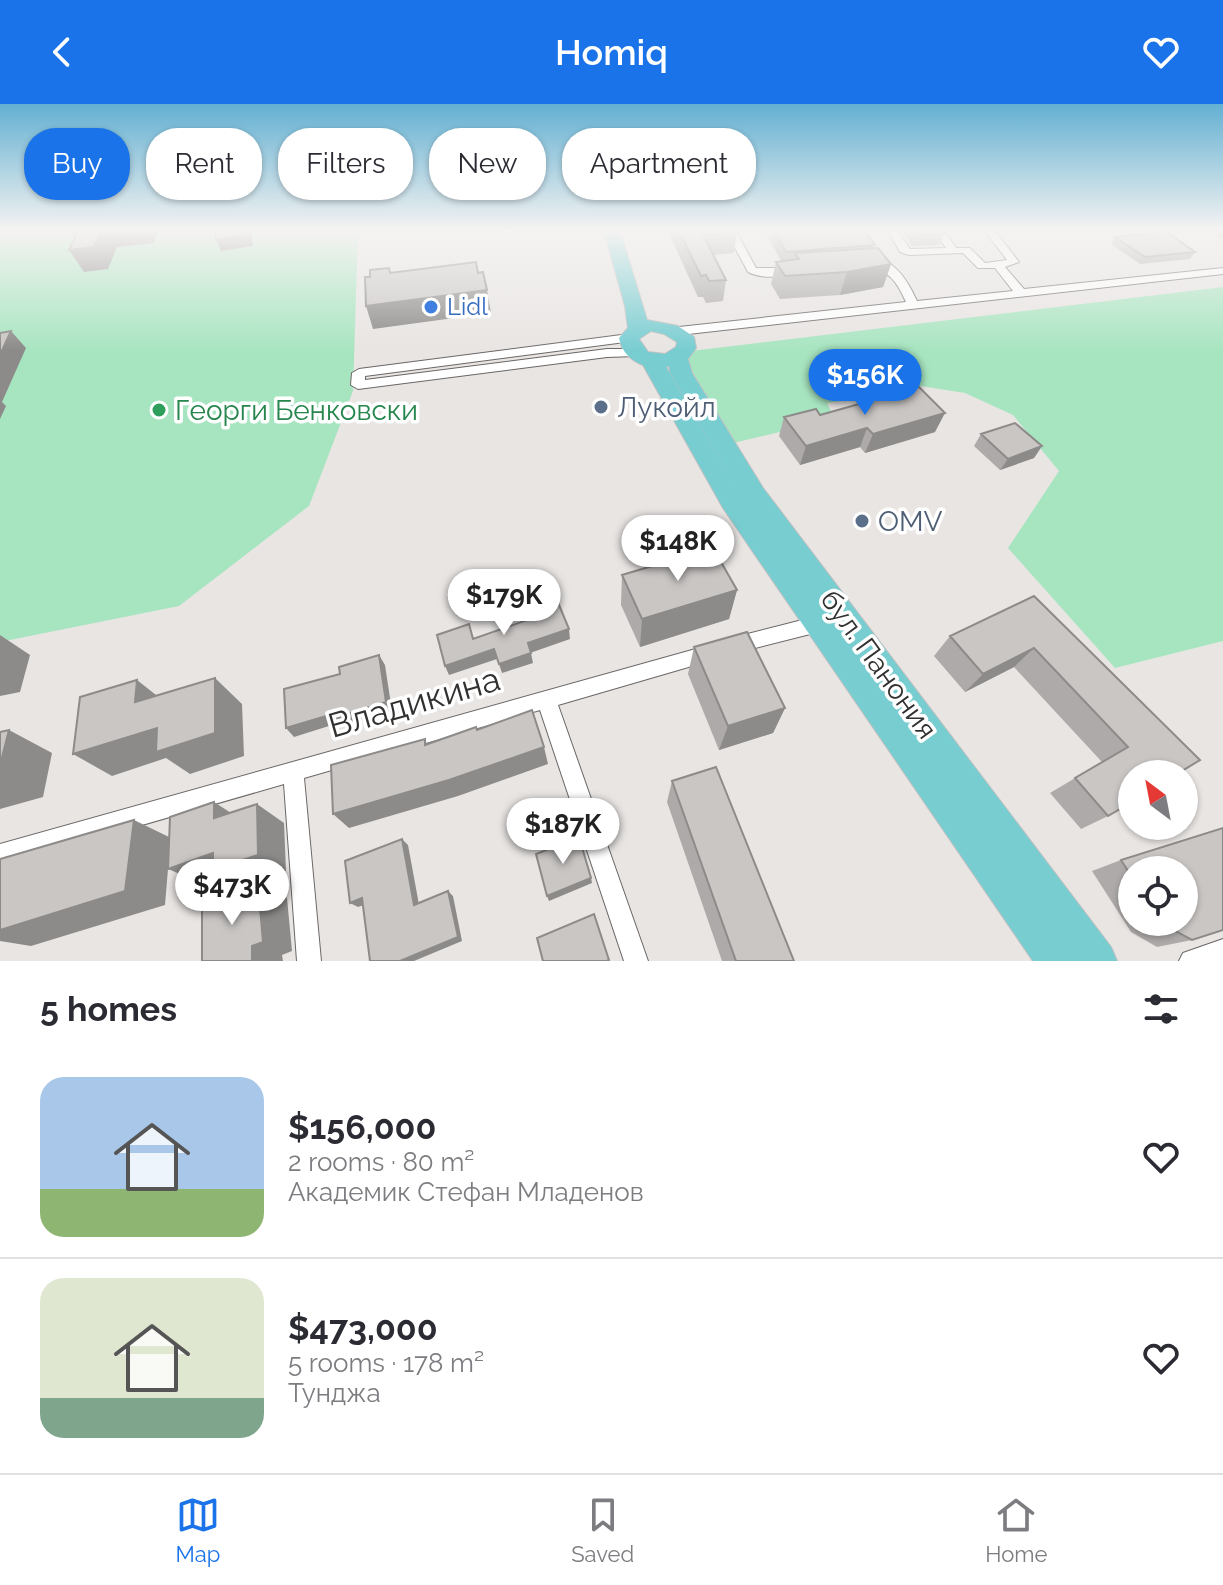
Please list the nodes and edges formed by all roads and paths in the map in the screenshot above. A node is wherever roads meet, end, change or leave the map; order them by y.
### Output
1 (624, 271) edge
2 (646, 271) edge
3 (754, 271) edge
4 (799, 271) edge
5 (896, 271) edge
6 (1003, 271) edge
7 (1223, 271) edge
8 (1223, 281) edge
9 (1022, 294) junction
10 (914, 306) junction
11 (676, 340) junction
12 (638, 345) junction
13 (831, 622) junction
14 (546, 698) junction
15 (293, 770) junction
16 (0, 855) edge
17 (1223, 951) edge
18 (309, 961) edge
19 (636, 961) edge
20 (1056, 961) edge
21 (1097, 961) edge
22 (1191, 961) edge

1 - 12 main road, бул. Панония
2 - 11 main road, бул. Панония
3 - 4 street
5 - 10 street
6 - 9 street
7 - 9 street
8 - 11 street
9 - 10 street
10 - 11 street
11 - 12 main road
11 - 12 main road
11 - 13 main road, бул. Панония
12 - 12 street
12 - 13 main road, бул. Панония
13 - 14 street, Владикина
13 - 20 main road, бул. Панония
13 - 21 main road, бул. Панония
14 - 15 street, Владикина
14 - 19 street
15 - 16 street, Владикина
15 - 18 street
17 - 22 street

